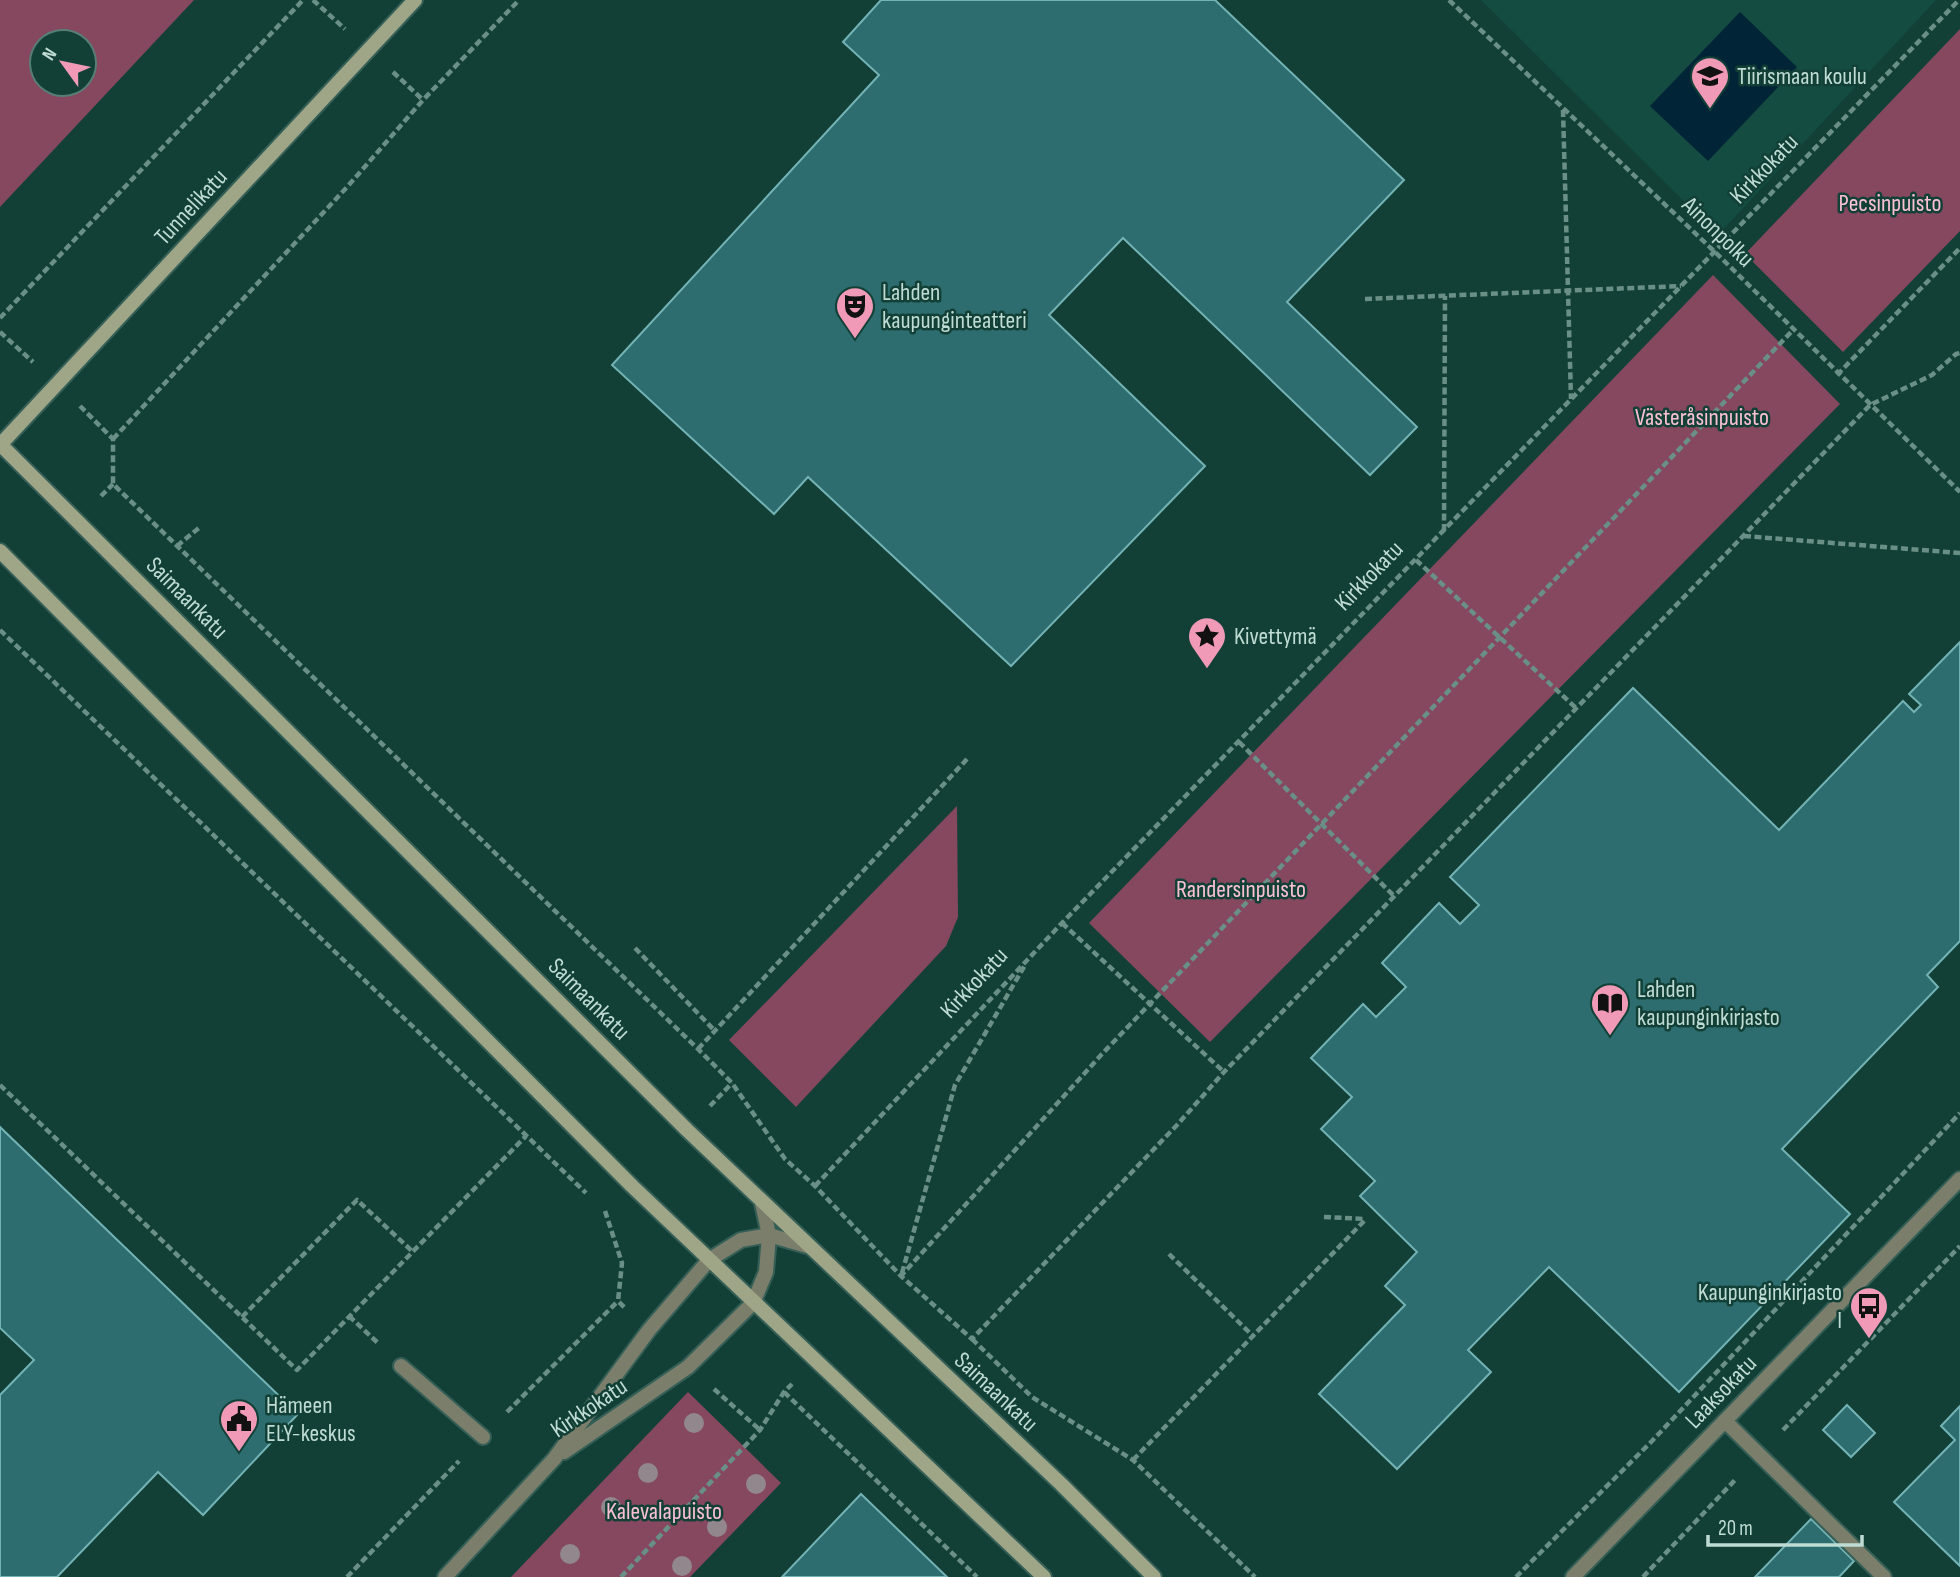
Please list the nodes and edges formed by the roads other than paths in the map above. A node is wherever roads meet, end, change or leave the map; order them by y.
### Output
1 (415, 0) edge
2 (0, 444) edge
3 (0, 551) edge
4 (1960, 1178) edge
5 (762, 1203) junction
6 (769, 1235) junction
7 (807, 1245) junction
8 (709, 1260) junction
9 (754, 1303) junction
10 (401, 1366) dead end
11 (1725, 1421) junction
12 (483, 1437) dead end
13 (554, 1459) junction
14 (444, 1577) edge
15 (1044, 1577) edge
16 (1154, 1577) edge
17 (1573, 1577) edge
18 (1884, 1577) edge

1 - 2 main road, Tunnelikatu
2 - 5 main road, Saimaankatu
3 - 8 main road
4 - 11 street, Laaksokatu
5 - 6 street, Kirkkokatu
5 - 7 main road, Saimaankatu
6 - 7 street, Kirkkokatu
6 - 8 street, Kirkkokatu
6 - 9 street, Kirkkokatu
7 - 16 main road, Saimaankatu
8 - 9 main road
8 - 13 street, Kirkkokatu
9 - 13 street, Kirkkokatu
9 - 15 main road
10 - 12 street
11 - 17 street, Laaksokatu
11 - 18 street
13 - 14 street, Kirkkokatu

